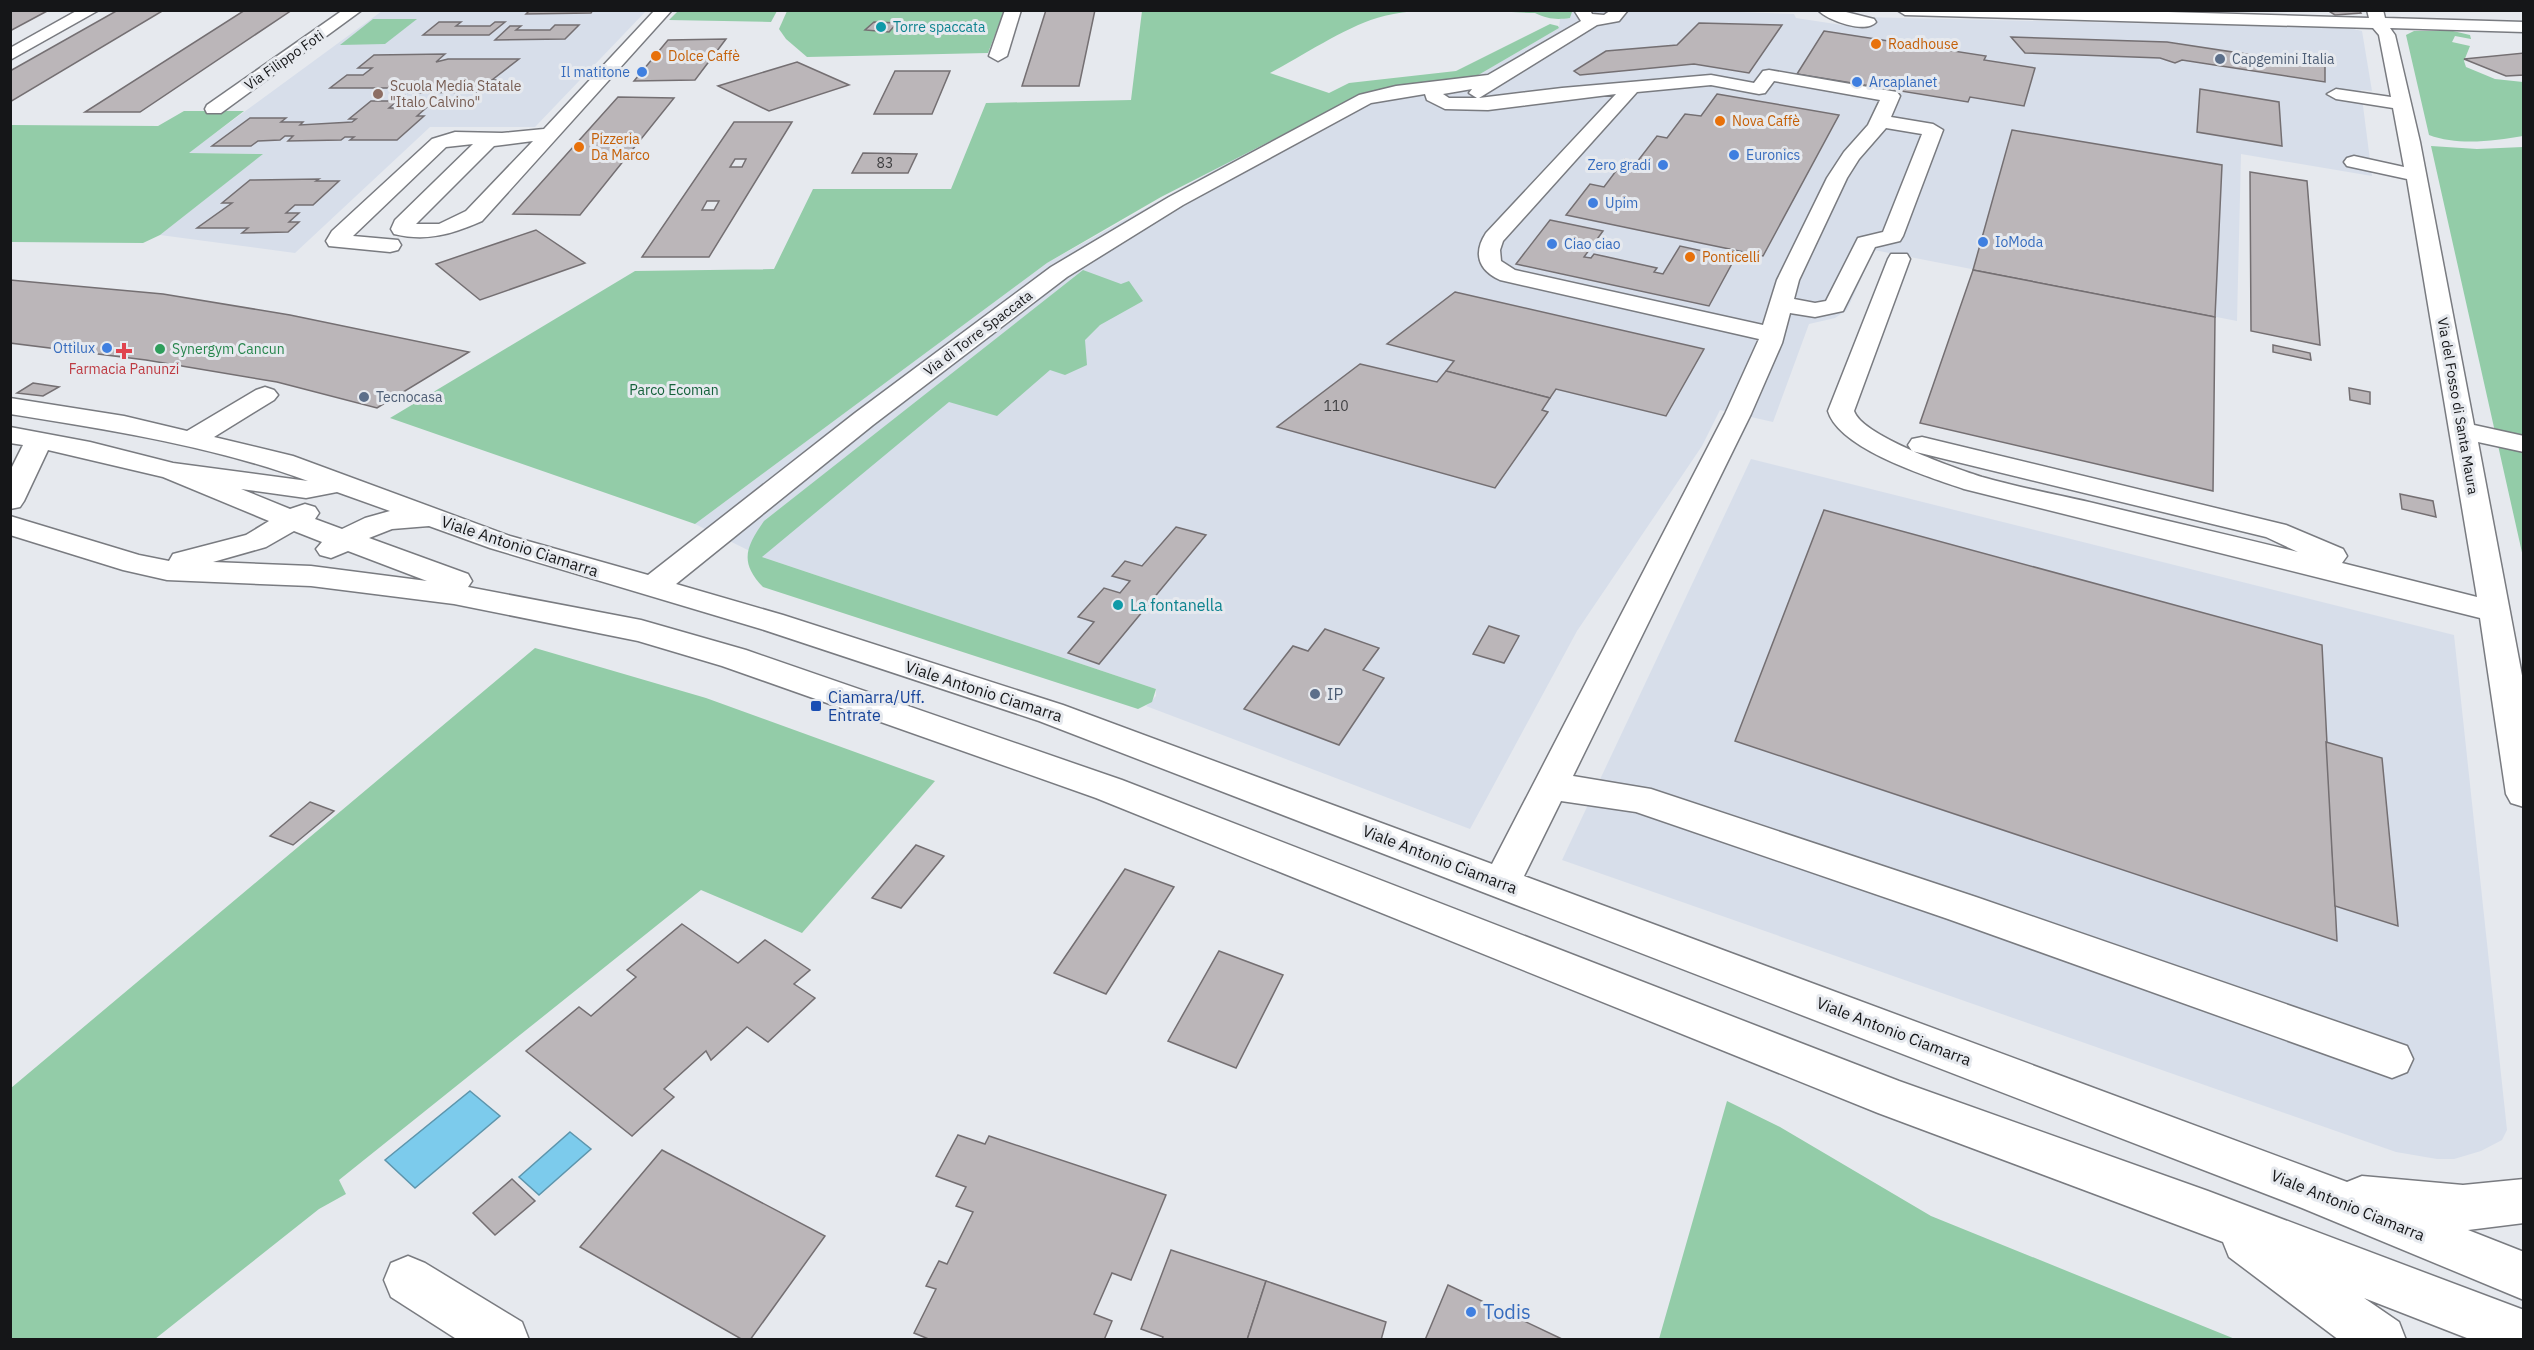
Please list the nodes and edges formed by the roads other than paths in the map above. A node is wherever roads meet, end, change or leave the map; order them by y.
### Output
1 (91, 10) edge
2 (354, 10) edge
3 (664, 10) edge
4 (1013, 10) edge
5 (1620, 10) edge
6 (1827, 10) edge
7 (1905, 10) edge
8 (2224, 10) edge
9 (2122, 13) edge
10 (1588, 15) edge
11 (2376, 17) edge
12 (2264, 20) junction
13 (1868, 22) dead end
14 (2442, 25) junction
15 (2523, 27) edge
16 (2518, 44) dead end
17 (10, 55) edge
18 (998, 56) dead end
19 (1632, 87) junction
20 (2336, 94) dead end
21 (1440, 96) junction
22 (2401, 104) junction
23 (214, 108) dead end
24 (1880, 120) junction
25 (550, 134) junction
26 (501, 138) junction
27 (2354, 162) dead end
28 (2416, 175) junction
29 (398, 238) junction
30 (1899, 259) dead end
31 (376, 263) dead end
32 (1780, 304) junction
33 (1773, 335) junction
34 (265, 395) dead end
35 (10, 406) edge
36 (2462, 430) junction
37 (10, 435) edge
38 (192, 439) junction
39 (39, 440) junction
40 (2523, 444) edge
41 (173, 471) junction
42 (342, 482) junction
43 (10, 501) edge
44 (435, 519) junction
45 (293, 521) junction
46 (10, 525) edge
47 (343, 540) junction
48 (144, 565) junction
49 (310, 576) junction
50 (653, 587) junction
51 (526, 606) junction
52 (2495, 612) junction
53 (1550, 786) junction
54 (2523, 794) edge
55 (1502, 882) junction
56 (2392, 1059) dead end
57 (2314, 1191) junction
58 (2523, 1201) edge
59 (2208, 1214) junction
60 (2523, 1275) edge
61 (408, 1281) dead end
62 (2523, 1335) edge
63 (504, 1340) edge
64 (2381, 1340) edge

1 - 17 street
2 - 23 street, Via Filippo Foti
3 - 25 street
4 - 18 street
5 - 10 street, Via di Torre Spaccata
6 - 13 street
7 - 9 street
8 - 12 street
9 - 12 street
10 - 21 street, Via di Torre Spaccata
11 - 12 street
11 - 14 street
11 - 22 street, Via del Fosso di Santa Maura
14 - 15 street
14 - 16 street
19 - 21 street
19 - 24 street
19 - 33 street
20 - 22 street
21 - 50 street, Via di Torre Spaccata
22 - 28 street, Via del Fosso di Santa Maura
24 - 32 street
24 - 32 street
25 - 26 street
25 - 29 street
26 - 29 street
26 - 29 street
27 - 28 street
28 - 36 street, Via del Fosso di Santa Maura
29 - 31 street
30 - 52 street
32 - 33 street
33 - 53 street
34 - 38 street
35 - 38 street, Viale Antonio Ciamarra
36 - 40 street
36 - 52 street, Via del Fosso di Santa Maura
37 - 39 street
38 - 42 street, Viale Antonio Ciamarra
39 - 41 street
39 - 43 street
41 - 42 street
41 - 45 street
42 - 44 street, Viale Antonio Ciamarra
42 - 45 street
44 - 47 street
44 - 50 street, Viale Antonio Ciamarra
45 - 47 street
45 - 48 street
46 - 48 street
47 - 49 street
47 - 51 street
48 - 49 street
49 - 51 street
50 - 55 street, Viale Antonio Ciamarra
51 - 59 street
52 - 54 street, Via del Fosso di Santa Maura
53 - 55 street
53 - 56 street
55 - 57 street, Viale Antonio Ciamarra
57 - 58 street
57 - 60 street, Viale Antonio Ciamarra
59 - 62 street
59 - 64 street
61 - 63 street

